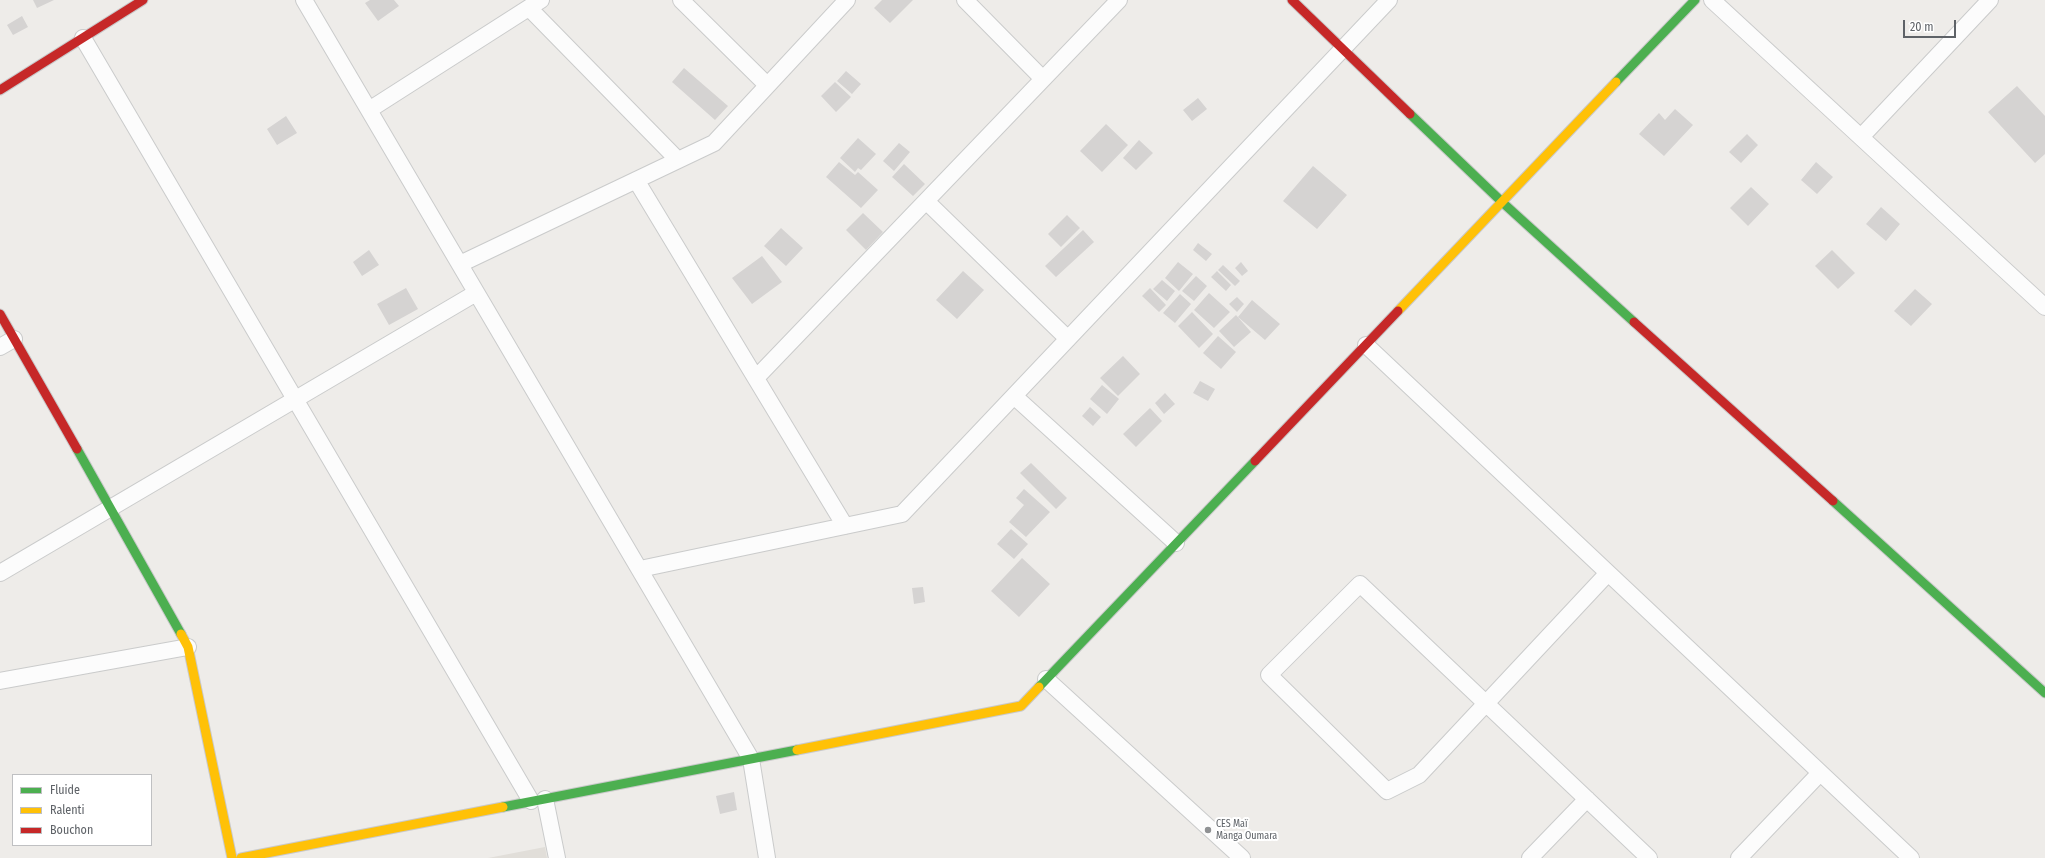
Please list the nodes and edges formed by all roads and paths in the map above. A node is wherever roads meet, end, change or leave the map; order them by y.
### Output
1 (144, 0) edge
2 (304, 0) edge
3 (681, 0) edge
4 (847, 0) edge
5 (964, 0) edge
6 (1120, 0) edge
7 (1292, 0) edge
8 (1389, 0) edge
9 (1695, 0) edge
10 (1712, 0) edge
11 (1990, 0) edge
12 (535, 4) edge
13 (83, 38) junction
14 (1343, 49) junction
15 (1043, 79) junction
16 (768, 85) junction
17 (0, 90) edge
18 (369, 110) junction
19 (1861, 137) junction
20 (678, 160) junction
21 (636, 180) junction
22 (926, 201) junction
23 (1502, 202) junction
24 (460, 264) junction
25 (476, 293) junction
26 (2045, 307) edge
27 (0, 314) edge
28 (14, 339) junction
29 (1068, 339) junction
30 (1366, 345) junction
31 (0, 347) edge
32 (756, 378) junction
33 (1014, 396) junction
34 (295, 399) junction
35 (111, 508) junction
36 (845, 526) junction
37 (1176, 543) junction
38 (640, 569) junction
39 (0, 573) edge
40 (1608, 573) junction
41 (188, 647) junction
42 (1046, 679) junction
43 (0, 681) edge
44 (2045, 693) edge
45 (1486, 703) junction
46 (751, 759) junction
47 (1820, 772) junction
48 (1587, 799) junction
49 (538, 800) junction
50 (232, 858) edge
51 (241, 858) edge
52 (557, 858) edge
53 (767, 858) edge
54 (1242, 858) edge
55 (1530, 858) edge
56 (1649, 858) edge
57 (1739, 858) edge
58 (1911, 858) edge

1 - 13 street
2 - 18 street
3 - 16 street
4 - 16 street
5 - 15 street
6 - 15 street
7 - 14 street
8 - 14 street
9 - 23 street
10 - 19 street
11 - 19 street
12 - 18 street
12 - 20 street
13 - 17 street
13 - 34 street
14 - 23 street
14 - 29 street
15 - 22 street
16 - 20 street
18 - 24 street
19 - 26 street
20 - 21 street
21 - 24 street
21 - 32 street
22 - 29 street
22 - 32 street
23 - 30 street
23 - 44 street
24 - 25 street
25 - 34 street
25 - 38 street
27 - 28 street
28 - 31 street
28 - 35 street
29 - 33 street
30 - 37 street
30 - 40 street
32 - 36 street
33 - 36 street
33 - 37 street
34 - 35 street
34 - 49 street
35 - 39 street
35 - 41 street
36 - 38 street
37 - 42 street
38 - 46 street
40 - 45 street
40 - 47 street
41 - 43 street
41 - 50 street
42 - 46 street
42 - 54 street
45 - 45 street
45 - 48 street
46 - 49 street
46 - 53 street
47 - 57 street
47 - 58 street
48 - 55 street
48 - 56 street
49 - 51 street
49 - 52 street

